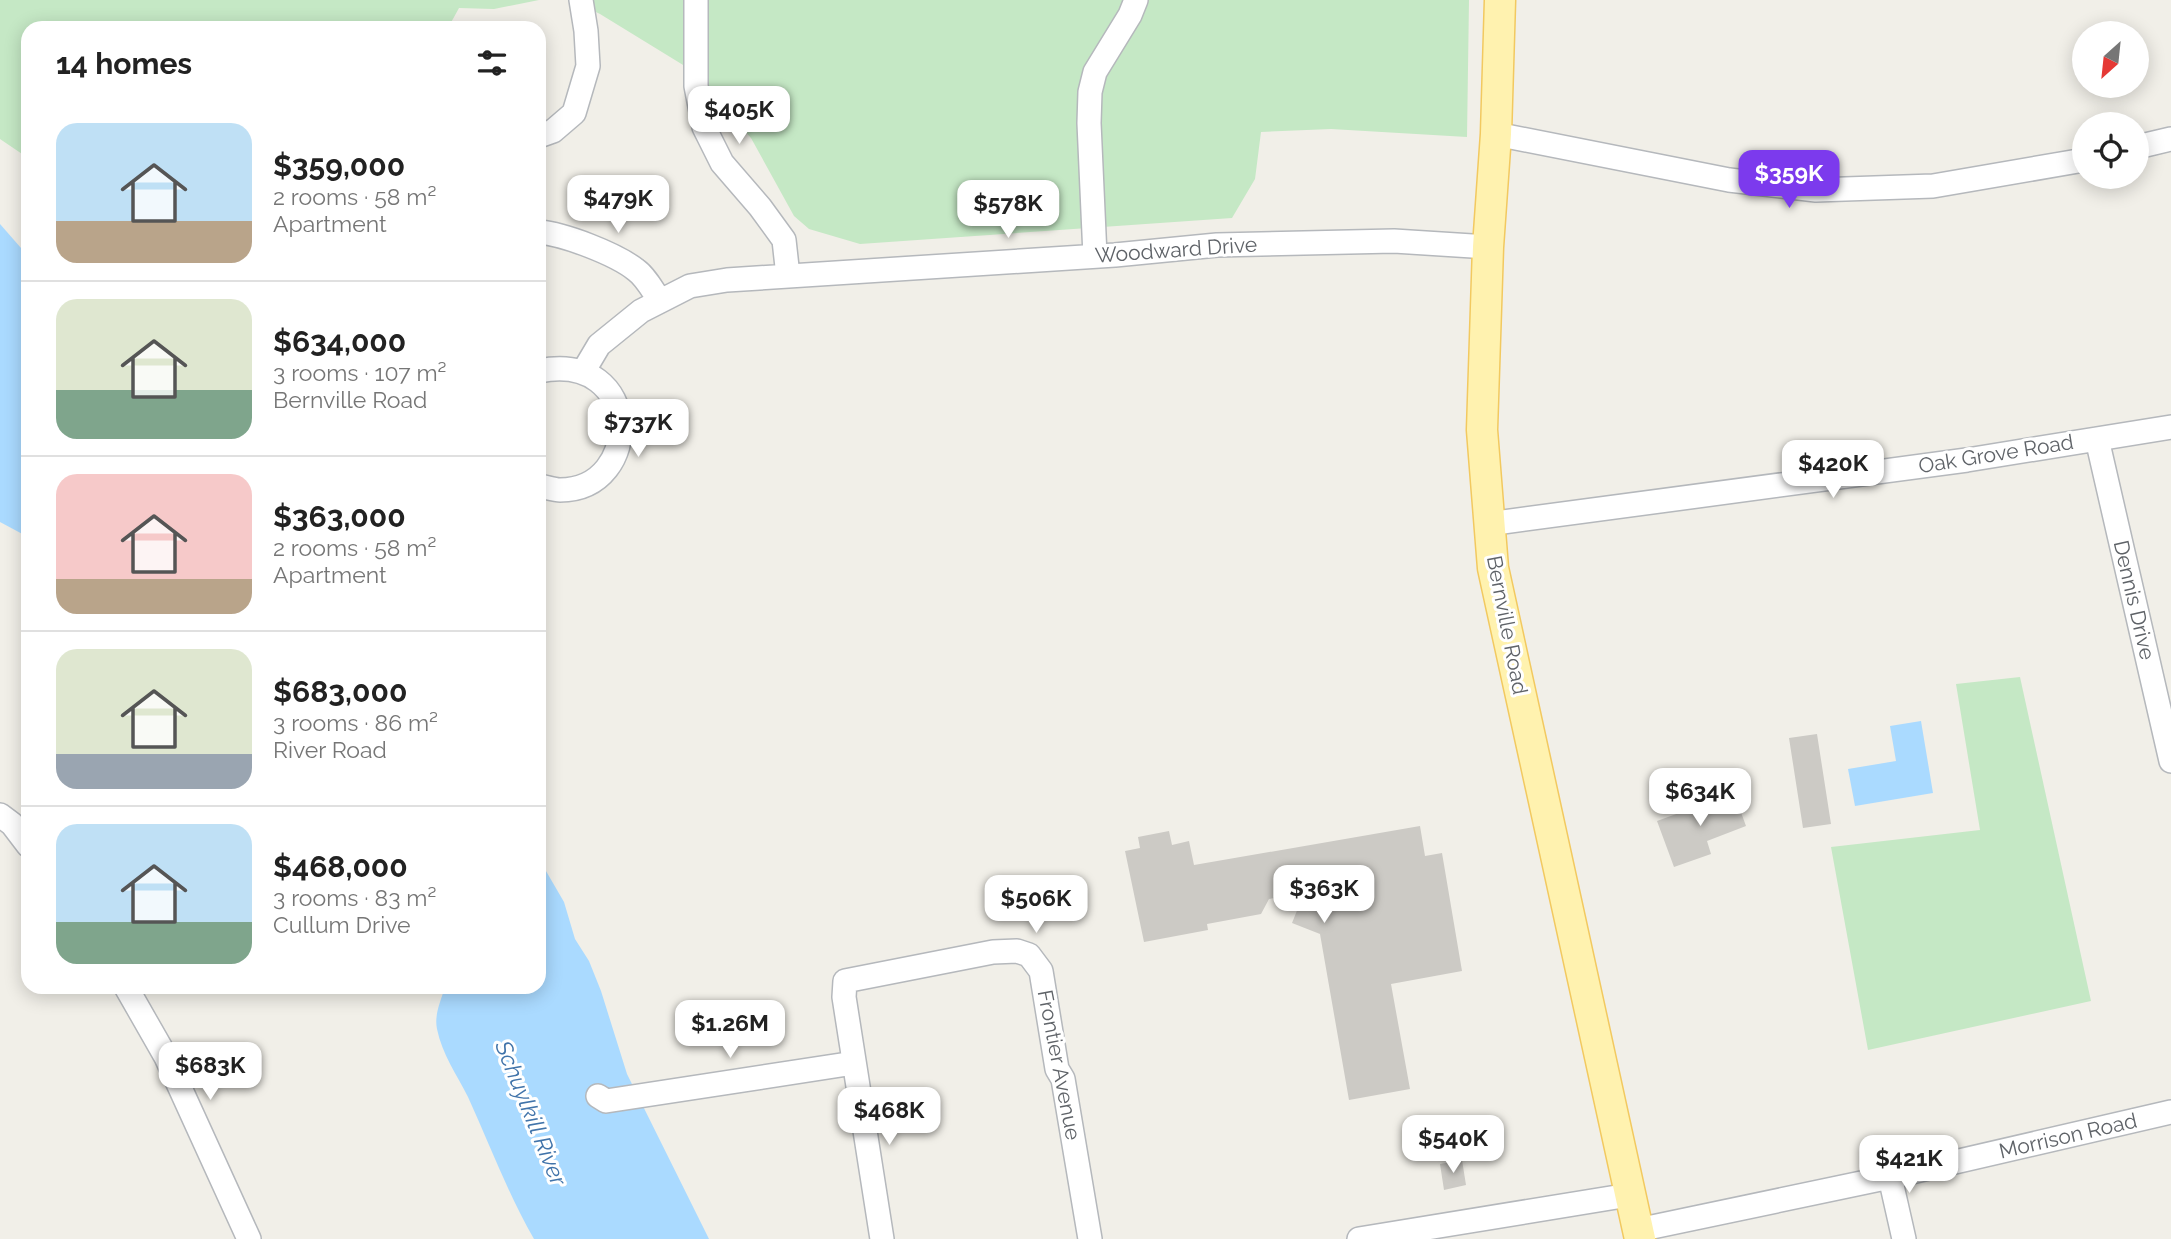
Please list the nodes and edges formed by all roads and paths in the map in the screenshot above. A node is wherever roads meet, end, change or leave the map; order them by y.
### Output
1 (581, 0) edge
2 (696, 0) edge
3 (1136, 0) edge
4 (1500, 0) edge
5 (546, 134) edge
6 (1496, 134) junction
7 (2171, 139) edge
8 (2149, 144) edge
9 (2072, 162) edge
10 (546, 232) edge
11 (1488, 247) junction
12 (1095, 256) junction
13 (788, 276) junction
14 (660, 301) junction
15 (546, 370) edge
16 (583, 372) junction
17 (2171, 427) edge
18 (2096, 439) junction
19 (546, 487) edge
20 (1488, 524) junction
21 (2171, 761) edge
22 (0, 815) edge
23 (21, 836) edge
24 (130, 994) edge
25 (854, 1063) junction
26 (598, 1096) dead end
27 (2171, 1112) edge
28 (1890, 1177) junction
29 (1629, 1195) junction
30 (1639, 1235) edge
31 (249, 1239) edge
32 (882, 1239) edge
33 (1090, 1239) edge
34 (1359, 1239) edge
35 (1904, 1239) edge

1 - 5 street
2 - 13 street
3 - 12 street
4 - 6 main road, Bernville Road
6 - 9 street
6 - 11 main road, Bernville Road
7 - 8 street
10 - 14 street
11 - 12 street, Woodward Drive
11 - 20 main road, Bernville Road
12 - 13 street, Woodward Drive
13 - 14 street, Woodward Drive
14 - 16 street, Woodward Drive
15 - 16 street
16 - 19 street
17 - 18 street, Oak Grove Road
18 - 20 street, Oak Grove Road
18 - 21 street, Dennis Drive
20 - 29 main road, Bernville Road
22 - 23 street
24 - 31 street
25 - 26 street
25 - 32 street
25 - 33 street, Frontier Avenue
27 - 28 street, Morrison Road
28 - 30 street, Morrison Road
28 - 35 street
29 - 30 main road, Bernville Road
29 - 34 street

